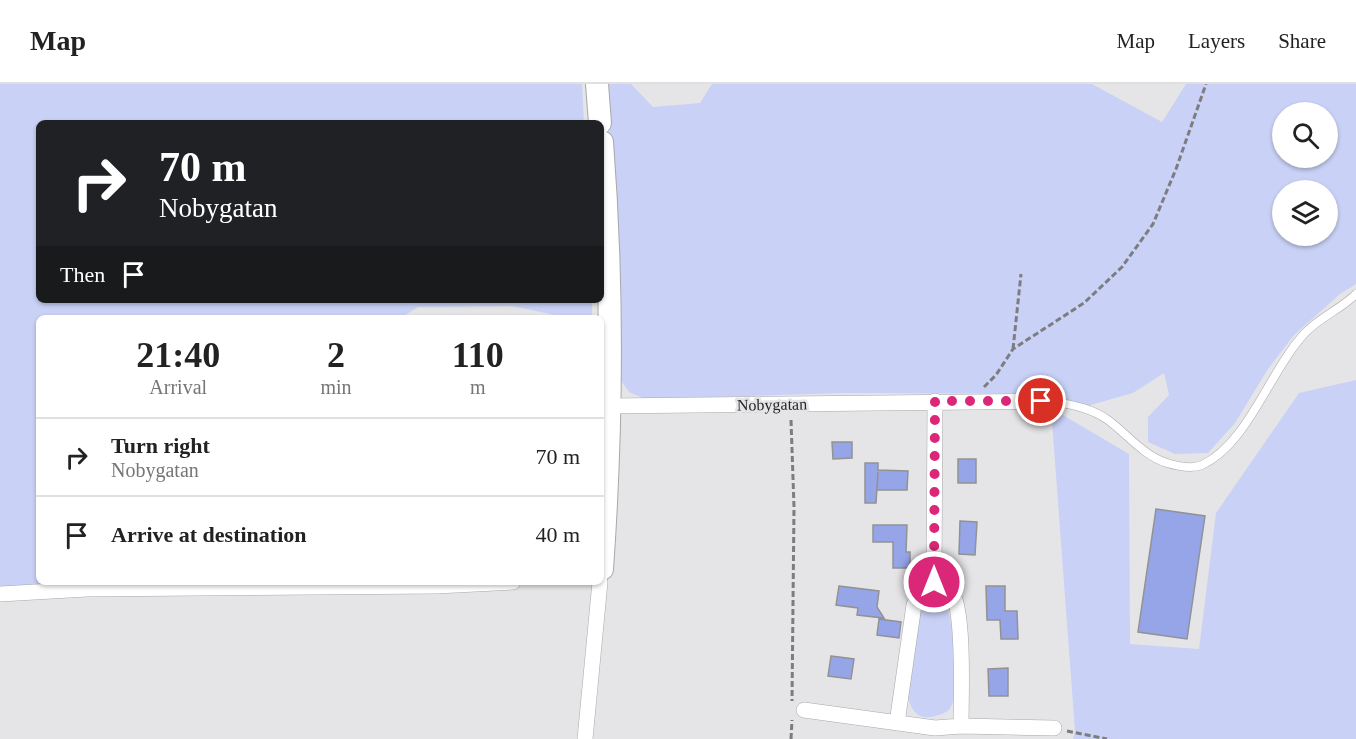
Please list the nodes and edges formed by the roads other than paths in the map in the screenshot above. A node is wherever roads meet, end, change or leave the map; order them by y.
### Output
1 (597, 84) edge
2 (600, 120) edge
3 (604, 187) edge
4 (1355, 296) edge
5 (935, 401) junction
6 (1052, 401) joint
7 (609, 406) junction
8 (605, 438) edge
9 (604, 482) edge
10 (934, 582) junction
11 (352, 585) edge
12 (600, 585) edge
13 (0, 594) edge
14 (796, 713) road end
15 (897, 723) junction
16 (962, 726) junction
17 (1054, 728) road end
18 (934, 734) edge
19 (585, 739) edge

1 - 2 street
3 - 7 street
4 - 6 lane
5 - 6 street, Nobygatan
5 - 7 street, Nobygatan
5 - 10 street
7 - 8 street
8 - 9 street
10 - 15 street
10 - 16 street
11 - 13 street
12 - 19 street
14 - 15 street
15 - 18 street
16 - 17 street
16 - 18 street

